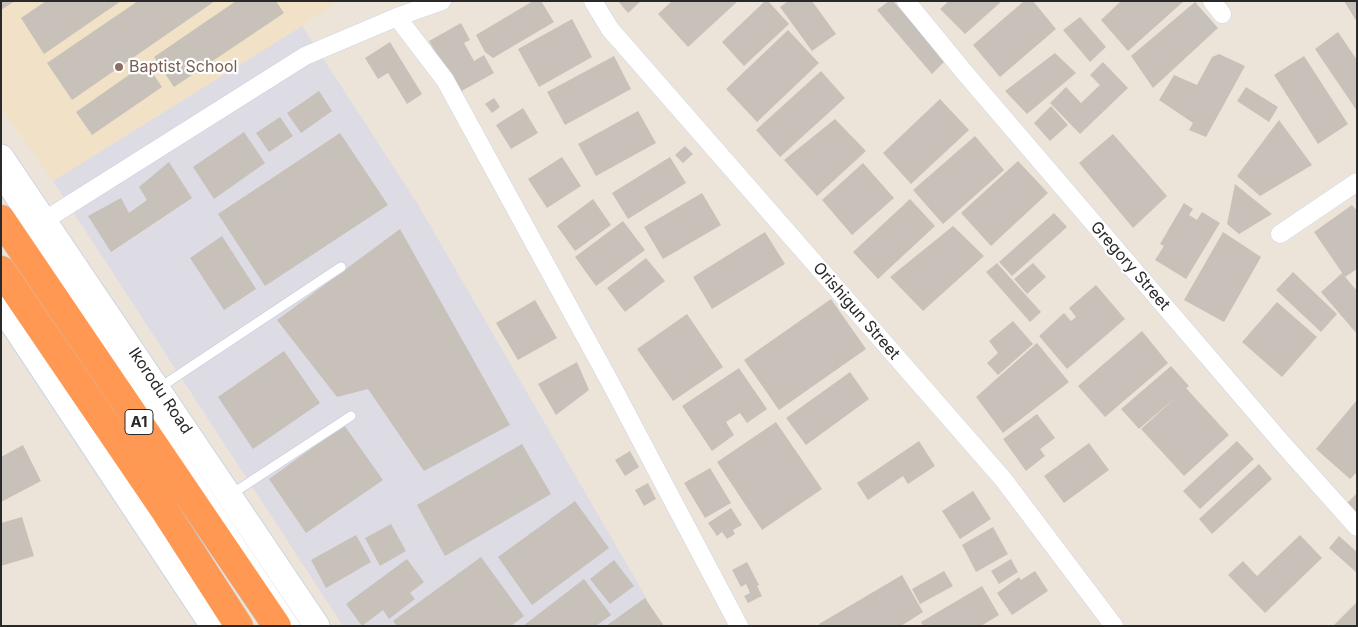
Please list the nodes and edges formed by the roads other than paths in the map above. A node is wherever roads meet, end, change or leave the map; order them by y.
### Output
1 (442, 1) edge
2 (593, 1) edge
3 (906, 1) edge
4 (397, 17) junction
5 (1, 157) edge
6 (1357, 182) edge
7 (1, 186) edge
8 (1, 219) edge
9 (45, 220) junction
10 (1280, 234) dead end
11 (341, 267) dead end
12 (1, 270) edge
13 (1, 306) edge
14 (145, 400) junction
15 (351, 416) dead end
16 (230, 495) junction
17 (1357, 527) edge
18 (213, 626) edge
19 (239, 626) edge
20 (277, 626) edge
21 (296, 626) edge
22 (318, 626) edge
23 (739, 626) edge
24 (1114, 626) edge

1 - 4 street
2 - 24 street, Orishigun Street
3 - 17 street, Gregory Street
4 - 9 street
4 - 23 street
5 - 9 street, Ikorodu Road
6 - 10 street
7 - 14 lane
8 - 14 highway, Ikorodu Road / A1
9 - 14 street, Ikorodu Road
11 - 14 lane
12 - 19 highway, A1
13 - 18 street
14 - 16 street, Ikorodu Road
14 - 20 highway, Ikorodu Road / A1
14 - 21 lane
15 - 16 lane
16 - 22 street, Ikorodu Road

